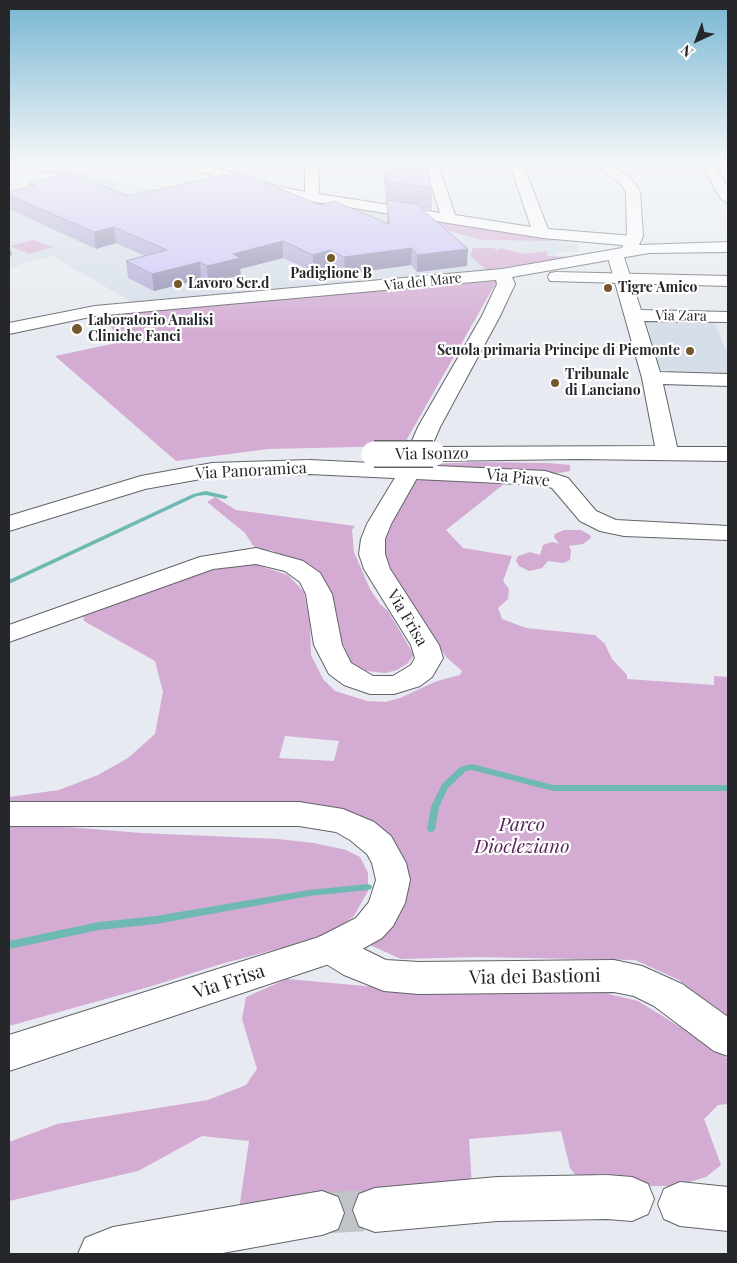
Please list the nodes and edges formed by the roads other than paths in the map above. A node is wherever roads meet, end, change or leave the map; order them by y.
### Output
1 (460, 221) edge
2 (537, 221) edge
3 (630, 221) edge
4 (550, 237) junction
5 (628, 246) junction
6 (728, 247) edge
7 (502, 274) junction
8 (623, 278) junction
9 (728, 280) edge
10 (634, 315) junction
11 (728, 317) edge
12 (9, 328) edge
13 (652, 378) junction
14 (728, 380) edge
15 (667, 452) junction
16 (728, 454) edge
17 (410, 471) junction
18 (141, 483) junction
19 (9, 503) edge
20 (32, 516) junction
21 (9, 524) edge
22 (728, 533) edge
23 (9, 634) edge
24 (9, 814) edge
25 (331, 948) junction
26 (728, 1040) edge
27 (9, 1054) edge
28 (632, 1199) dead end
29 (680, 1204) dead end
30 (728, 1209) edge
31 (375, 1210) tunnel mouth
32 (322, 1213) tunnel mouth
33 (109, 1253) edge

1 - 4 street
2 - 4 street
3 - 5 street
4 - 5 street
5 - 6 street
5 - 7 street, Via del Mare
5 - 8 street
7 - 8 street
7 - 12 street, Via del Mare
7 - 17 street, Via Frisa
8 - 9 street
8 - 10 street
10 - 11 street, Via Zara
10 - 13 street
13 - 14 street
13 - 15 street
15 - 16 street, Via Isonzo
15 - 18 street, Via Isonzo, bridge
17 - 18 street, Via Panoramica
17 - 22 street, Via Piave
17 - 23 street, Via Frisa
18 - 20 street, Via Panoramica
19 - 20 street
20 - 21 street, Via Panoramica
24 - 25 street, Via Frisa
25 - 26 street, Via dei Bastioni
25 - 27 street, Via Frisa
28 - 31 street
29 - 30 street
32 - 33 street

